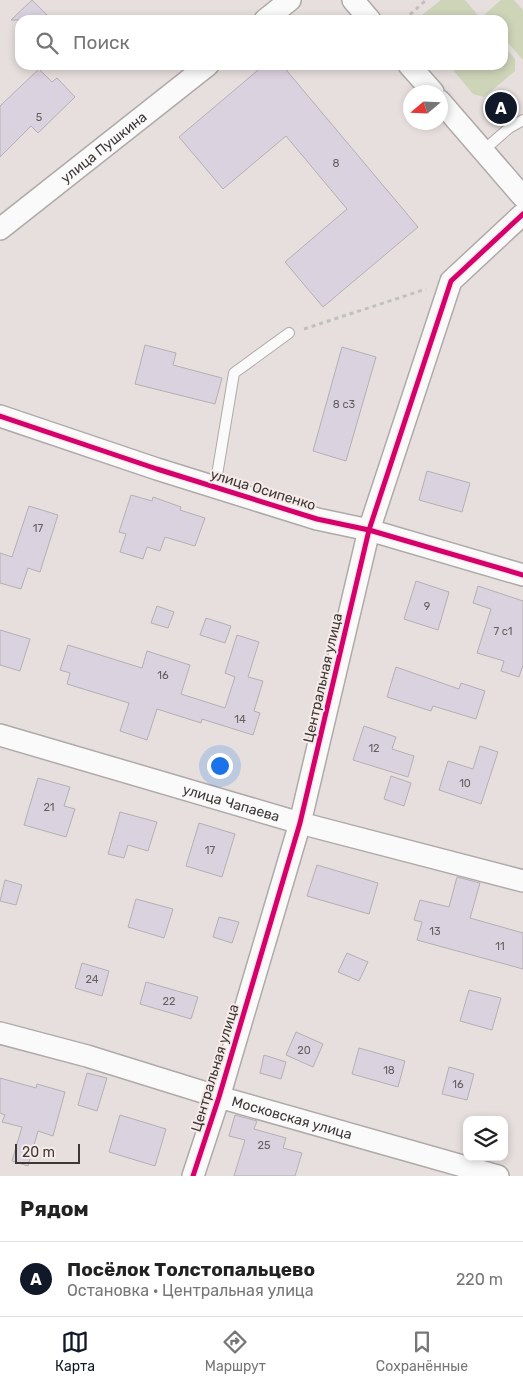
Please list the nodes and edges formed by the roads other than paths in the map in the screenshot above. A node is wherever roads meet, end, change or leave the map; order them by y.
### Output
1 (290, 0) edge
2 (352, 0) edge
3 (270, 15) edge
4 (366, 15) edge
5 (202, 70) edge
6 (413, 70) edge
7 (427, 85) edge
8 (448, 110) edge
9 (523, 120) edge
10 (484, 150) junction
11 (523, 197) edge
12 (523, 214) edge
13 (0, 229) edge
14 (289, 333) road end
15 (0, 416) edge
16 (215, 487) junction
17 (369, 530) junction
18 (523, 575) edge
19 (0, 735) edge
20 (300, 824) junction
21 (523, 882) edge
22 (0, 1033) edge
23 (218, 1097) junction
24 (193, 1176) edge
25 (498, 1176) edge

1 - 3 street
2 - 4 street
5 - 13 street, улица Пушкина
6 - 7 street
8 - 10 street
9 - 10 lane
10 - 11 street
12 - 17 street, Центральная улица
14 - 16 lane
15 - 16 street, улица Осипенко
16 - 17 street, улица Осипенко
17 - 18 street, улица Осипенко
17 - 20 street, Центральная улица
19 - 20 street, улица Чапаева
20 - 21 street, улица Чапаева
20 - 23 street, Центральная улица
22 - 23 street, Московская улица
23 - 24 street, Центральная улица
23 - 25 street, Московская улица

